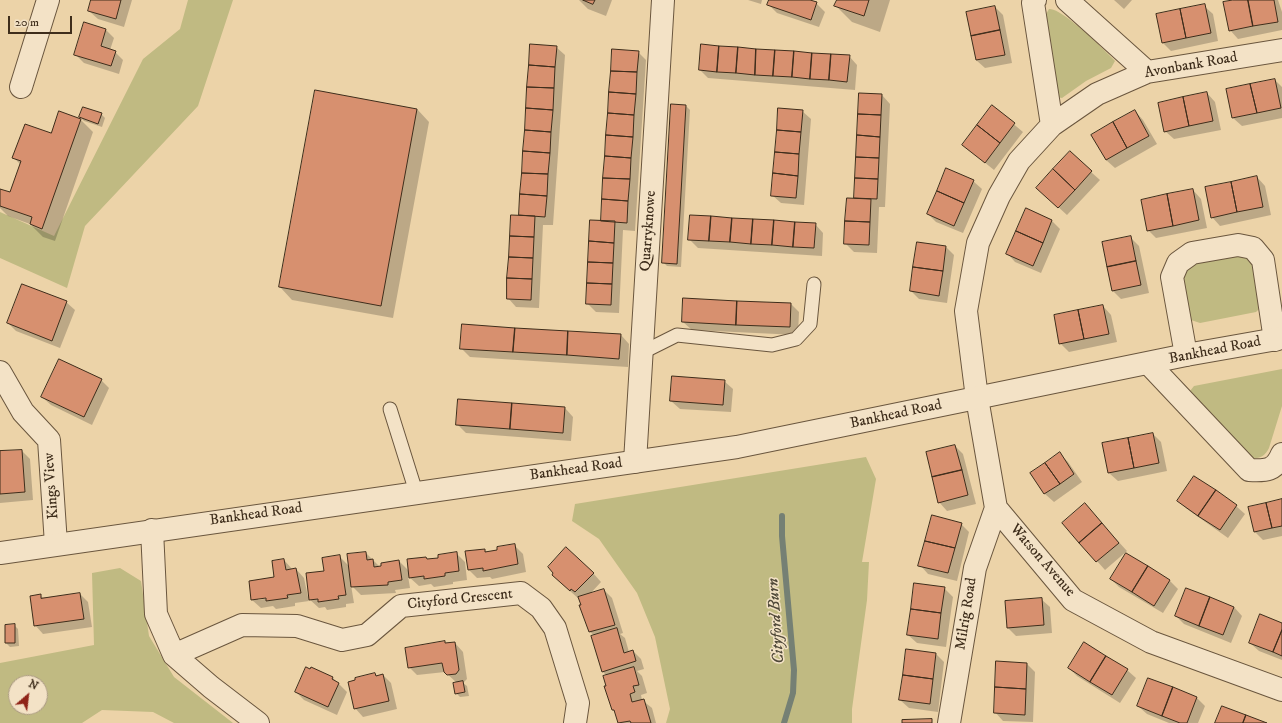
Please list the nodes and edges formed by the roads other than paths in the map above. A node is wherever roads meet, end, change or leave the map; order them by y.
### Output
1 (48, 0) edge
2 (663, 0) edge
3 (1035, 0) edge
4 (1067, 0) edge
5 (1282, 50) edge
6 (1147, 72) junction
7 (21, 87) dead end
8 (1052, 125) junction
9 (814, 284) dead end
10 (1278, 339) edge
11 (641, 353) junction
12 (1186, 355) junction
13 (1149, 364) junction
14 (0, 372) edge
15 (977, 398) junction
16 (390, 409) dead end
17 (1282, 454) edge
18 (635, 462) junction
19 (416, 492) junction
20 (996, 508) junction
21 (152, 530) junction
22 (56, 544) junction
23 (0, 553) edge
24 (174, 654) junction
25 (1282, 690) edge
26 (258, 723) edge
27 (575, 723) edge
28 (949, 723) edge

1 - 7 street
2 - 11 street, Quarryknowe
3 - 8 street
4 - 6 street
5 - 6 street, Avonbank Road
6 - 8 street, Avonbank Road
8 - 15 street, Avonbank Road
9 - 11 lane
10 - 12 street, Bankhead Road
10 - 12 street
11 - 18 street, Quarryknowe
12 - 13 street, Bankhead Road
13 - 15 street, Bankhead Road
13 - 17 street, Bankhead Road
14 - 22 street, Kings View
15 - 18 street, Bankhead Road
15 - 20 street
16 - 19 lane
18 - 19 street, Bankhead Road
19 - 21 street, Bankhead Road
20 - 25 street, Watson Avenue
20 - 28 street, Milrig Road
21 - 22 street, Bankhead Road
21 - 24 street
22 - 23 street, Bankhead Road
24 - 26 street
24 - 27 street, Cityford Crescent

